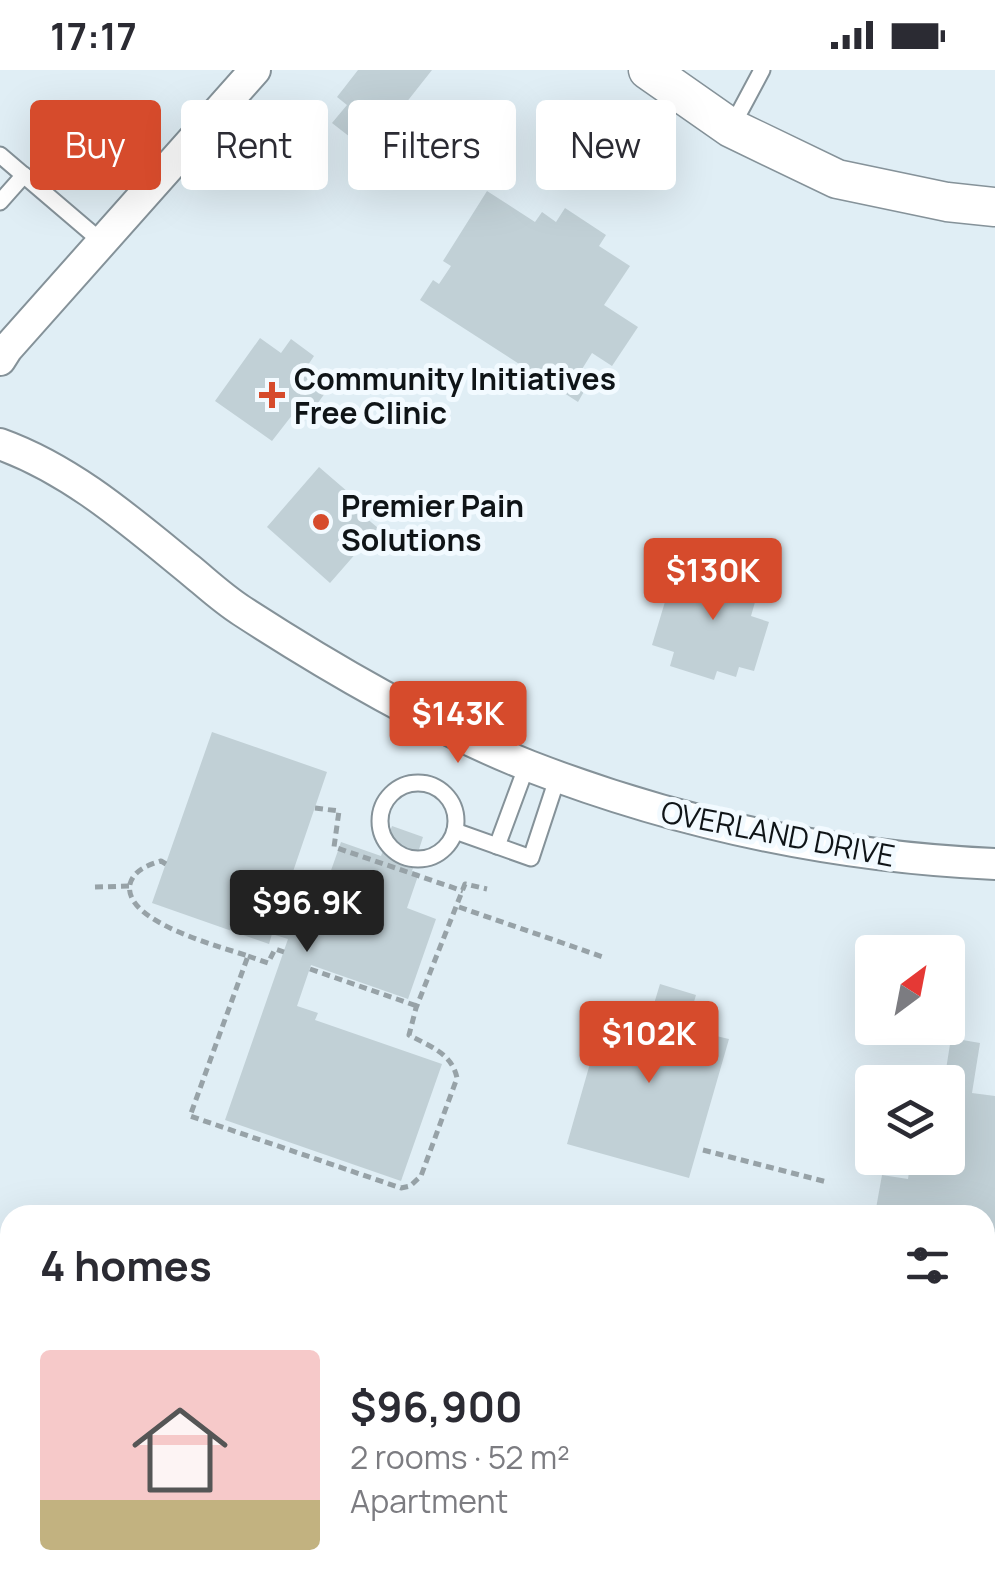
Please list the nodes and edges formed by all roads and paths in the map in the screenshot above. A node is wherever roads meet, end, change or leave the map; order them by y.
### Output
1 (255, 70) edge
2 (648, 70) edge
3 (762, 70) edge
4 (731, 128) junction
5 (0, 155) edge
6 (24, 175) junction
7 (0, 202) edge
8 (995, 206) edge
9 (102, 242) junction
10 (0, 360) edge
11 (0, 444) edge
12 (527, 765) junction
13 (558, 776) junction
14 (314, 808) dead end
15 (339, 811) junction
16 (348, 812) dead end
17 (455, 831) junction
18 (497, 846) junction
19 (166, 864) dead end
20 (995, 864) edge
21 (95, 886) dead end
22 (130, 886) junction
23 (486, 889) dead end
24 (463, 892) junction
25 (458, 906) junction
26 (284, 952) dead end
27 (248, 956) junction
28 (603, 956) dead end
29 (310, 969) dead end
30 (417, 1006) junction
31 (703, 1150) dead end
32 (827, 1182) dead end

1 - 9 street
2 - 4 street
3 - 4 lane
4 - 8 street
5 - 6 lane
6 - 7 lane
6 - 9 lane
9 - 10 street
11 - 12 street, OVERLAND DRIVE
12 - 13 street, OVERLAND DRIVE
12 - 18 lane
13 - 18 lane
13 - 20 street, OVERLAND DRIVE
14 - 15 path
15 - 16 path
15 - 24 path
17 - 17 lane
17 - 18 lane
19 - 22 path
21 - 22 path
22 - 27 path
23 - 24 path
24 - 25 path
25 - 28 path
25 - 30 path
26 - 27 path
27 - 30 path
29 - 30 path
31 - 32 path

